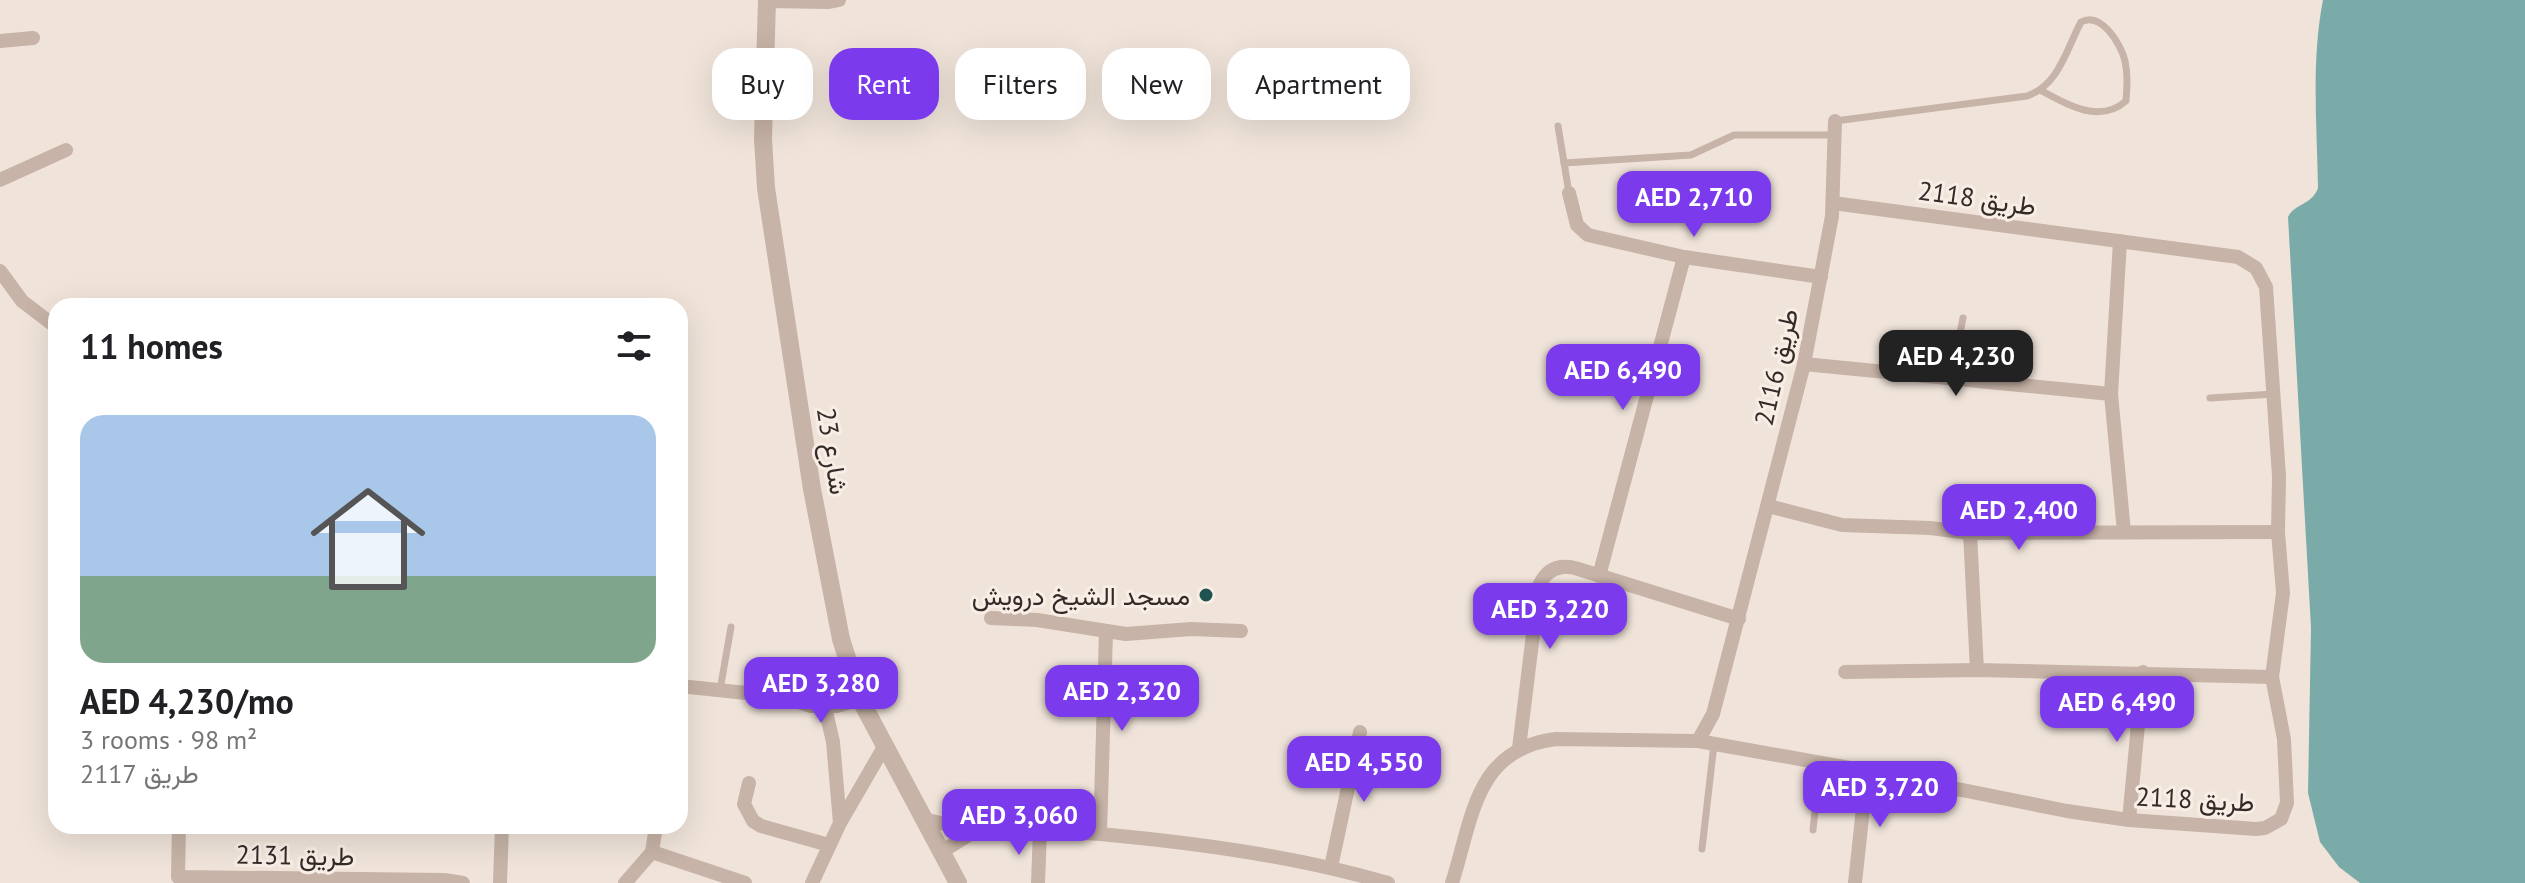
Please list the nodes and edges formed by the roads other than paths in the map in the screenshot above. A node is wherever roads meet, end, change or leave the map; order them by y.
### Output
1 (767, 0) edge
2 (839, 0) edge
3 (33, 38) dead end
4 (0, 41) edge
5 (2042, 91) junction
6 (1558, 126) dead end
7 (1835, 128) junction
8 (66, 150) dead end
9 (1564, 163) junction
10 (0, 180) edge
11 (1569, 193) joint
12 (1833, 203) junction
13 (2120, 241) junction
14 (1684, 257) junction
15 (0, 271) edge
16 (1821, 277) junction
17 (1963, 318) dead end
18 (48, 321) edge
19 (1804, 364) junction
20 (1951, 379) junction
21 (2111, 394) junction
22 (2274, 394) junction
23 (2210, 398) dead end
24 (1768, 506) junction
25 (2124, 532) junction
26 (2278, 532) junction
27 (1970, 533) junction
28 (1599, 576) junction
29 (991, 618) dead end
30 (1739, 619) junction
31 (731, 627) dead end
32 (1241, 631) dead end
33 (1106, 632) junction
34 (1977, 670) junction
35 (1845, 672) dead end
36 (2143, 672) junction
37 (852, 677) junction
38 (2272, 677) junction
39 (688, 687) edge
40 (720, 690) junction
41 (784, 697) junction
42 (860, 699) junction
43 (825, 707) junction
44 (1360, 732) dead end
45 (1698, 741) junction
46 (1714, 744) junction
47 (884, 747) junction
48 (1519, 748) junction
49 (1820, 763) junction
50 (1867, 771) junction
51 (749, 783) dead end
52 (924, 819) junction
53 (2129, 820) junction
54 (840, 823) junction
55 (982, 827) junction
56 (1040, 830) junction
57 (1813, 830) dead end
58 (179, 834) edge
59 (502, 834) edge
60 (655, 834) edge
61 (1100, 834) junction
62 (829, 845) junction
63 (1702, 849) dead end
64 (943, 851) junction
65 (652, 852) junction
66 (1331, 867) junction
67 (176, 880) edge
68 (463, 883) edge
69 (500, 883) edge
70 (625, 883) edge
71 (745, 883) edge
72 (812, 883) edge
73 (958, 883) edge
74 (1038, 883) edge
75 (1388, 883) edge
76 (1452, 883) edge
77 (1855, 883) edge

1 - 2 street
1 - 37 street, شارع 23
3 - 4 street
5 - 5 lane
5 - 7 lane
6 - 9 lane
7 - 9 lane
7 - 12 street, طريق 2116
8 - 10 street
9 - 11 lane
11 - 14 street
12 - 13 street, طريق 2118
12 - 16 street, طريق 2116
13 - 21 street
13 - 22 street, طريق 2118
14 - 16 street
14 - 28 street
15 - 18 street
16 - 19 street, طريق 2116
17 - 20 lane
19 - 20 street
19 - 24 street, طريق 2116
20 - 21 street
21 - 25 street
22 - 23 lane
22 - 26 street, طريق 2118
24 - 27 street
24 - 30 street, طريق 2116
25 - 26 street
25 - 27 street
26 - 38 street, طريق 2118
27 - 34 street
28 - 30 street
28 - 48 street
29 - 33 street
30 - 45 street, طريق 2116
31 - 40 lane
32 - 33 street
33 - 61 street
34 - 35 street
34 - 36 street
36 - 38 street
36 - 53 street
37 - 41 street
37 - 42 street, شارع 23
38 - 53 street, طريق 2118
39 - 40 street
40 - 41 street
41 - 43 street
42 - 43 street
42 - 47 street, شارع 23
43 - 54 street
44 - 66 street
45 - 46 street, طريق 2118
45 - 48 street, طريق 2118
46 - 49 street, طريق 2118
46 - 63 lane
47 - 52 street, شارع 23
47 - 54 street
48 - 76 street, طريق 2118
49 - 50 street, طريق 2118
49 - 57 lane
50 - 53 street, طريق 2118
50 - 77 street
51 - 62 street
52 - 55 street
52 - 64 street, شارع 23
54 - 62 street
55 - 56 street
55 - 64 street
56 - 61 street
56 - 74 street
58 - 67 street, طريق 2131
59 - 69 street
60 - 65 street
61 - 66 street
62 - 72 street
64 - 73 street, شارع 23
65 - 70 street
65 - 71 street
66 - 75 street
67 - 68 street, طريق 2131

